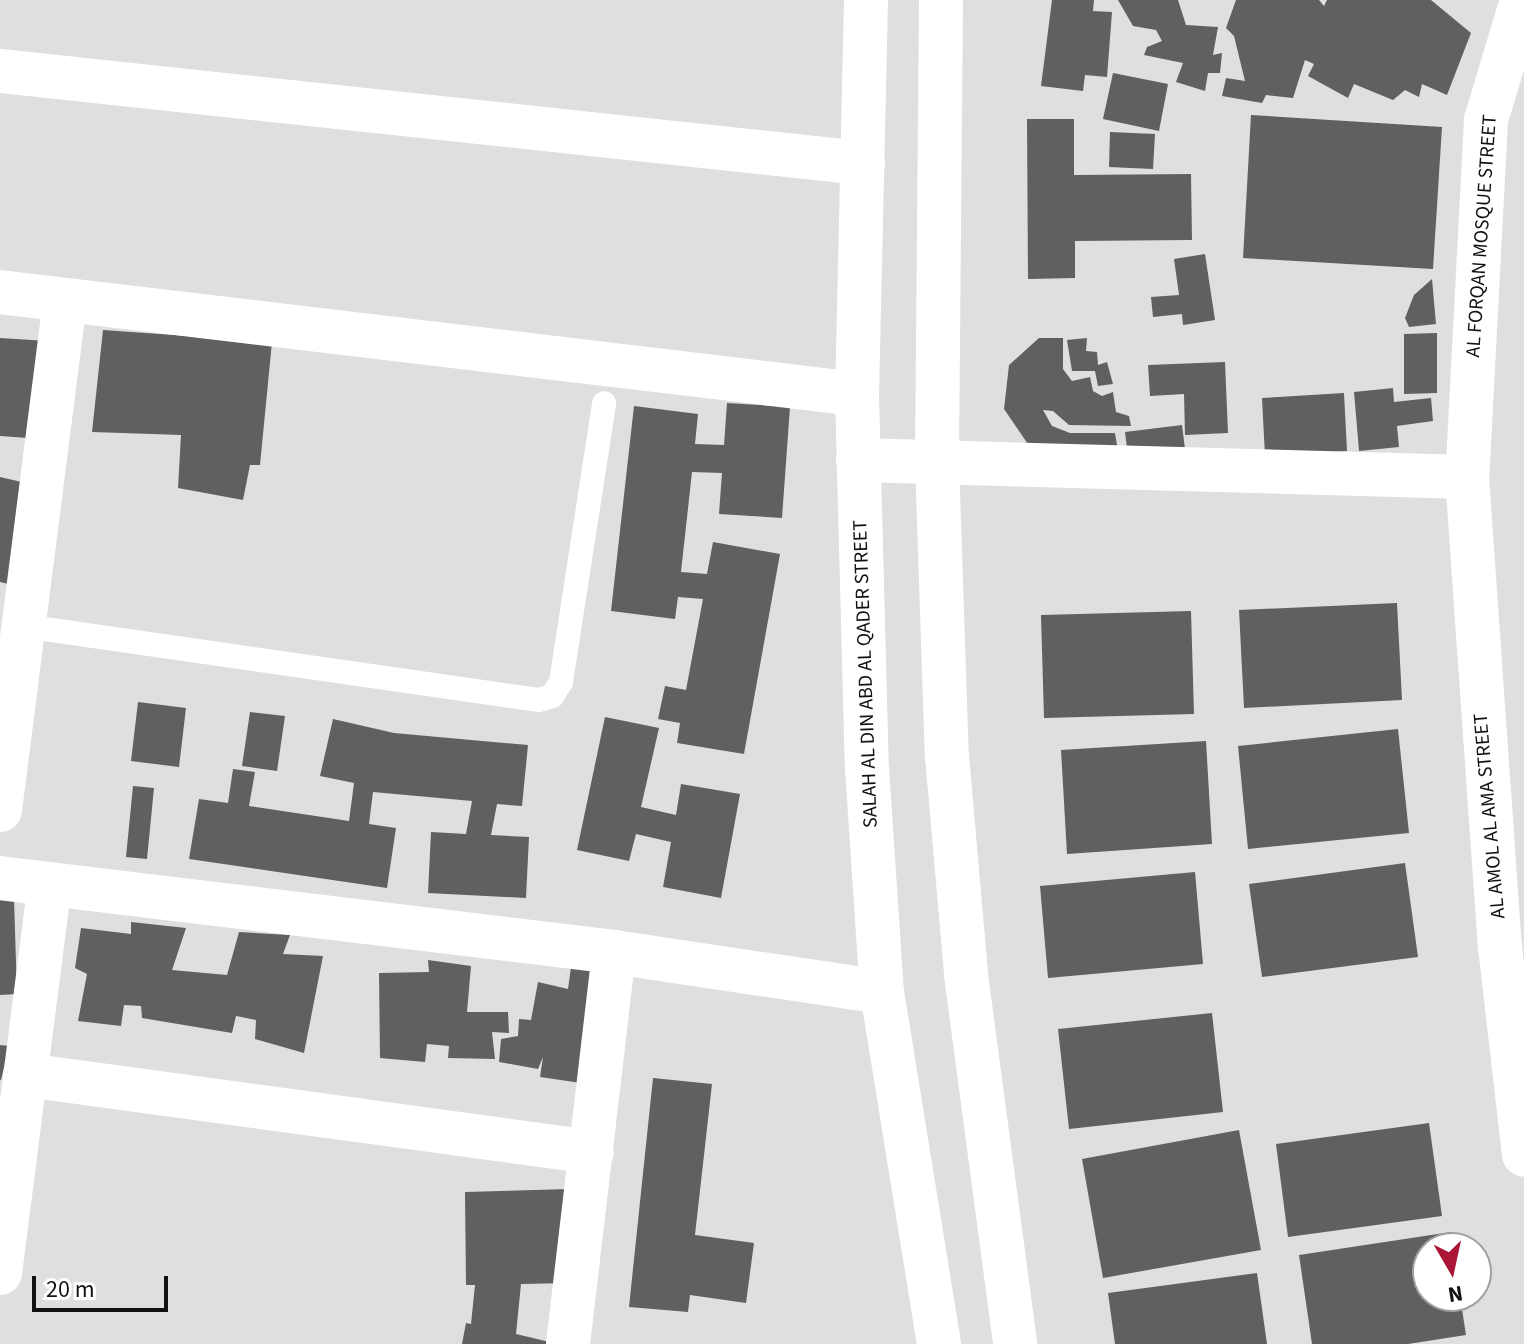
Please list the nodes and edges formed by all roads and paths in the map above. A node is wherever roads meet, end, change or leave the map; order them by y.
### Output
1 (866, 0) edge
2 (941, 0) edge
3 (1522, 0) edge
4 (0, 71) edge
5 (863, 163) junction
6 (0, 292) edge
7 (65, 301) junction
8 (857, 394) junction
9 (604, 403) dead end
10 (858, 460) junction
11 (937, 461) junction
12 (1467, 477) junction
13 (24, 626) junction
14 (0, 810) edge
15 (0, 878) edge
16 (50, 884) junction
17 (614, 952) junction
18 (882, 992) junction
19 (26, 1075) junction
20 (592, 1152) junction
21 (1524, 1155) edge
22 (0, 1273) edge
23 (568, 1344) edge
24 (939, 1344) edge
25 (1015, 1344) edge

1 - 5 street, SALAH AL DIN ABD AL QADER STREET
2 - 11 street
3 - 12 street, AL FORQAN MOSQUE STREET
4 - 5 street
5 - 8 street, SALAH AL DIN ABD AL QADER STREET
6 - 7 street
7 - 8 street
7 - 13 street
8 - 10 street, SALAH AL DIN ABD AL QADER STREET
9 - 13 lane
10 - 11 street
10 - 18 street, SALAH AL DIN ABD AL QADER STREET
11 - 12 street
11 - 25 street
12 - 21 street, AL AMOL AL AMA STREET
13 - 14 street
15 - 16 street
16 - 17 street
16 - 19 street
17 - 18 street
17 - 20 street
18 - 24 street, SALAH AL DIN ABD AL QADER STREET
19 - 20 street
19 - 22 street
20 - 23 street

